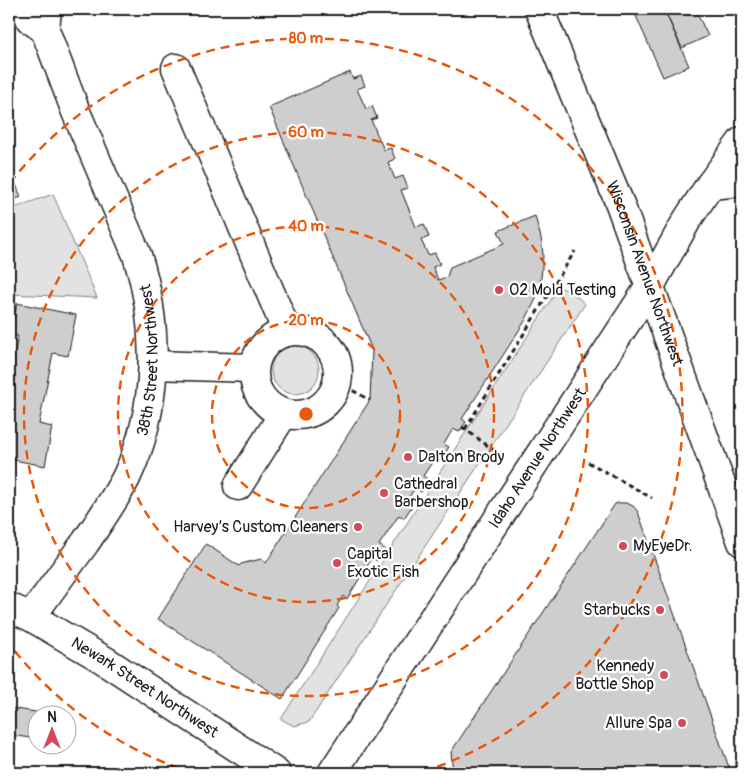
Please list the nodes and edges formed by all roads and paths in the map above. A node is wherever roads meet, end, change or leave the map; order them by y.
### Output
1 (23, 9) edge
2 (540, 9) edge
3 (46, 19) edge
4 (176, 68) dead end
5 (742, 141) edge
6 (742, 182) edge
7 (710, 184) junction
8 (575, 251) dead end
9 (650, 286) junction
10 (286, 332) junction
11 (153, 365) junction
12 (254, 368) junction
13 (337, 382) junction
14 (370, 400) dead end
15 (284, 413) junction
16 (495, 451) dead end
17 (588, 462) dead end
18 (238, 486) dead end
19 (652, 498) dead end
20 (742, 542) edge
21 (20, 612) edge
22 (276, 773) edge
23 (332, 773) edge

1 - 3 street, 38th Street Northwest
2 - 9 street, Wisconsin Avenue Northwest
3 - 11 street, 38th Street Northwest
4 - 10 street
5 - 7 street, Idaho Avenue Northwest
6 - 7 street
7 - 9 street, Idaho Avenue Northwest
8 - 16 path
9 - 20 street, Wisconsin Avenue Northwest
9 - 23 street, Idaho Avenue Northwest
10 - 12 street
10 - 13 street
11 - 12 street
11 - 21 street, 38th Street Northwest
12 - 15 street
13 - 14 path
13 - 15 street
15 - 18 street
17 - 19 path
21 - 22 street, Newark Street Northwest

